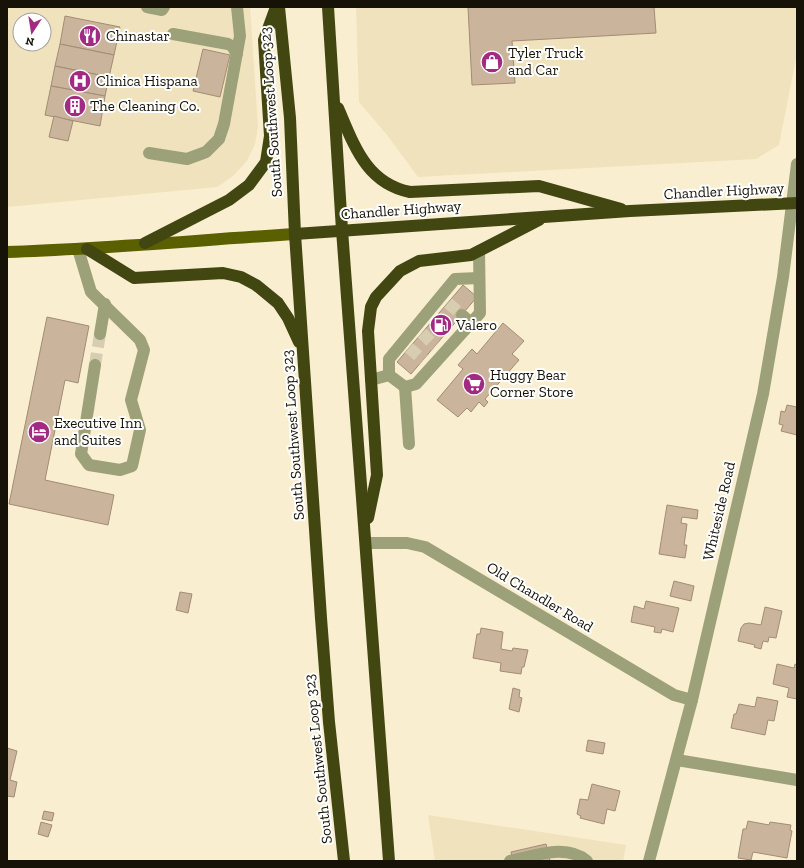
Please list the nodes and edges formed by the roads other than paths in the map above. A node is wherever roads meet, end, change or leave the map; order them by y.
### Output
1 (147, 7) edge
2 (164, 7) edge
3 (238, 7) edge
4 (276, 7) edge
5 (280, 7) edge
6 (328, 7) edge
7 (174, 34) dead end
8 (236, 54) junction
9 (335, 100) junction
10 (149, 152) dead end
11 (797, 164) edge
12 (794, 203) edge
13 (630, 212) junction
14 (542, 218) junction
15 (342, 230) junction
16 (295, 234) junction
17 (145, 243) junction
18 (83, 249) junction
19 (479, 251) junction
20 (7, 252) edge
21 (479, 278) junction
22 (104, 304) junction
23 (462, 314) tunnel mouth
24 (471, 323) junction
25 (100, 334) tunnel mouth
26 (303, 354) junction
27 (95, 365) tunnel mouth
28 (389, 375) junction
29 (371, 380) junction
30 (405, 386) junction
31 (409, 444) dead end
32 (365, 537) junction
33 (692, 700) junction
34 (677, 760) junction
35 (797, 780) edge
36 (344, 861) edge
37 (389, 861) edge
38 (510, 861) edge
39 (587, 861) edge
40 (649, 861) edge

1 - 2 street
3 - 8 street
4 - 17 highway
5 - 16 highway, South Southwest Loop 323
6 - 9 highway
7 - 8 street
8 - 10 street
9 - 13 highway
9 - 15 highway
11 - 12 street, Whiteside Road
12 - 13 highway, Chandler Highway
12 - 33 street, Whiteside Road
13 - 14 highway, Chandler Highway
14 - 15 highway, Chandler Highway
14 - 19 highway
15 - 16 highway, Chandler Highway
15 - 32 highway
16 - 17 main road, Chandler Highway
16 - 26 highway, South Southwest Loop 323
17 - 18 main road, Chandler Highway
18 - 20 main road, Chandler Highway
18 - 22 street
18 - 26 highway
19 - 21 street
19 - 29 highway
21 - 24 street
21 - 28 street
22 - 25 street
22 - 27 street
23 - 24 street
24 - 30 street
26 - 36 highway, South Southwest Loop 323
28 - 29 street
28 - 30 street
29 - 32 highway
30 - 31 street
32 - 33 street, Old Chandler Road
32 - 37 highway
33 - 34 street, Whiteside Road
34 - 35 street
34 - 40 street, Whiteside Road
38 - 39 street

